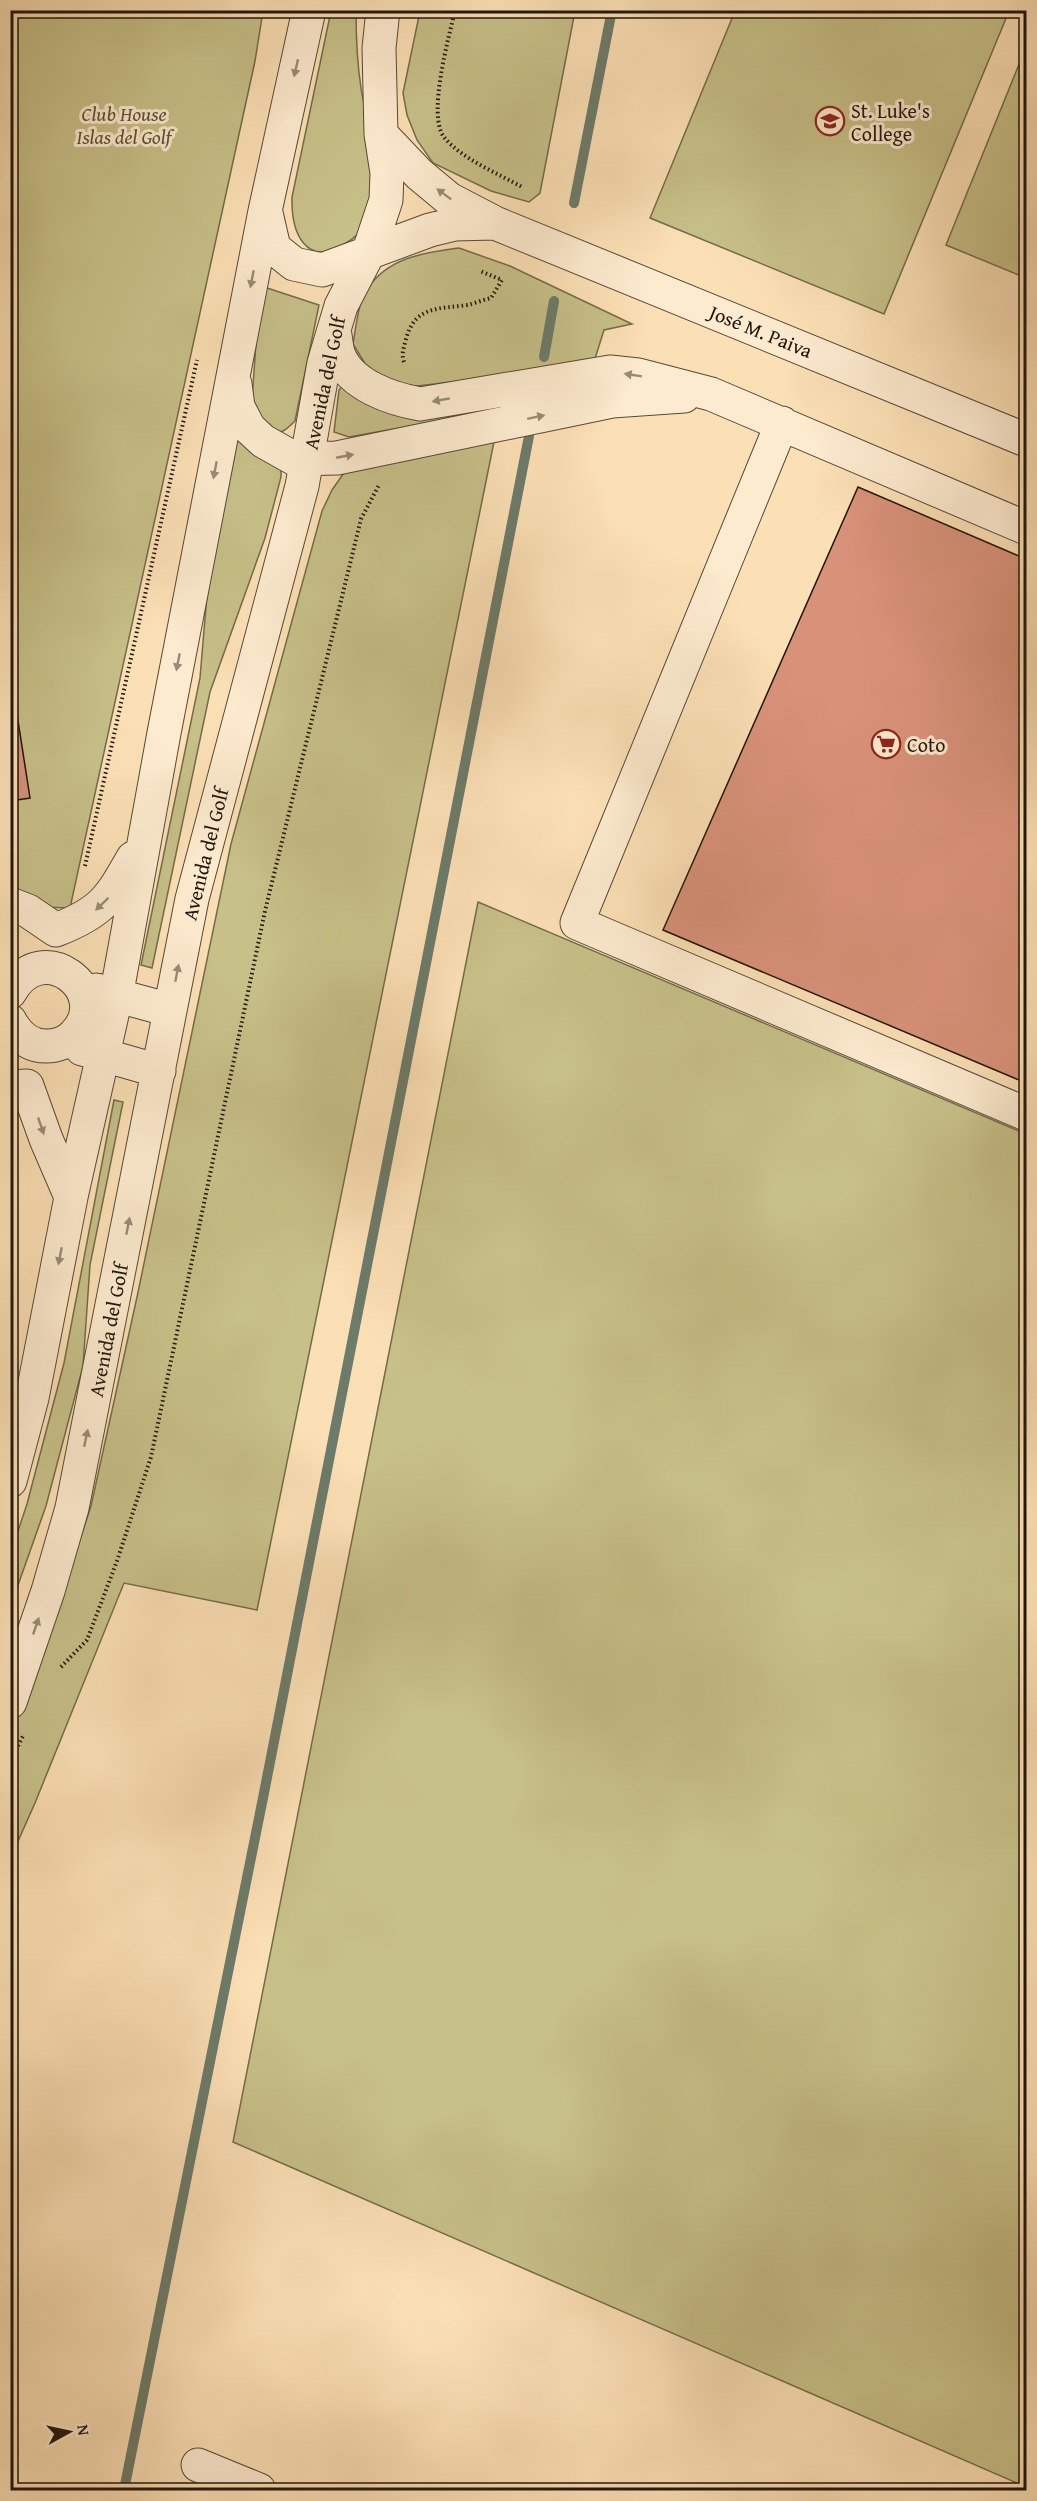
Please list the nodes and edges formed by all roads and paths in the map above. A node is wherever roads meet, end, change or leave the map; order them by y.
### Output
1 (309, 10) edge
2 (383, 10) edge
3 (455, 10) edge
4 (381, 134) junction
5 (522, 187) dead end
6 (265, 210) junction
7 (495, 222) junction
8 (368, 254) junction
9 (480, 271) dead end
10 (334, 330) junction
11 (198, 357) dead end
12 (234, 373) junction
13 (711, 394) junction
14 (406, 401) junction
15 (782, 423) junction
16 (1026, 441) edge
17 (406, 443) junction
18 (308, 459) junction
19 (1026, 528) edge
20 (145, 838) junction
21 (82, 875) dead end
22 (10, 904) edge
23 (56, 930) junction
24 (19, 976) edge
25 (79, 984) junction
26 (116, 997) junction
27 (170, 1010) junction
28 (14, 1029) edge
29 (63, 1043) junction
30 (104, 1056) junction
31 (159, 1071) junction
32 (19, 1087) edge
33 (1026, 1114) edge
34 (71, 1197) junction
35 (10, 1481) edge
36 (55, 1673) dead end
37 (10, 1702) edge
38 (24, 1732) dead end
39 (10, 1762) edge
40 (198, 2465) dead end
41 (259, 2490) edge

1 -> 6 street
2 - 4 street, Avenida del Golf
3 - 5 path
7 -> 4 street, José M. Paiva
4 - 8 street, Avenida del Golf
6 - 8 street, José M. Paiva
6 -> 12 street
7 - 8 street, José M. Paiva
7 - 16 street, José M. Paiva
8 - 10 street, Avenida del Golf
9 - 14 path
10 - 14 street
10 - 18 street, Avenida del Golf
11 - 21 path
12 - 18 street
12 -> 20 street
13 -> 14 street
13 - 15 street
17 -> 13 street
15 - 19 street
15 - 33 street
18 -> 17 street
17 - 36 path
27 -> 18 street, Avenida del Golf
20 -> 23 street
20 - 26 street
22 - 23 street
23 - 24 street
24 - 25 street
25 - 26 street
25 - 29 street
26 - 27 street
26 - 30 street
27 - 31 street, Avenida del Golf
28 - 29 street
28 - 32 street
29 - 30 street
30 - 31 street
30 - 34 street
37 -> 31 street, Avenida del Golf
32 -> 34 street
34 -> 35 street
38 - 39 path
40 - 41 street

